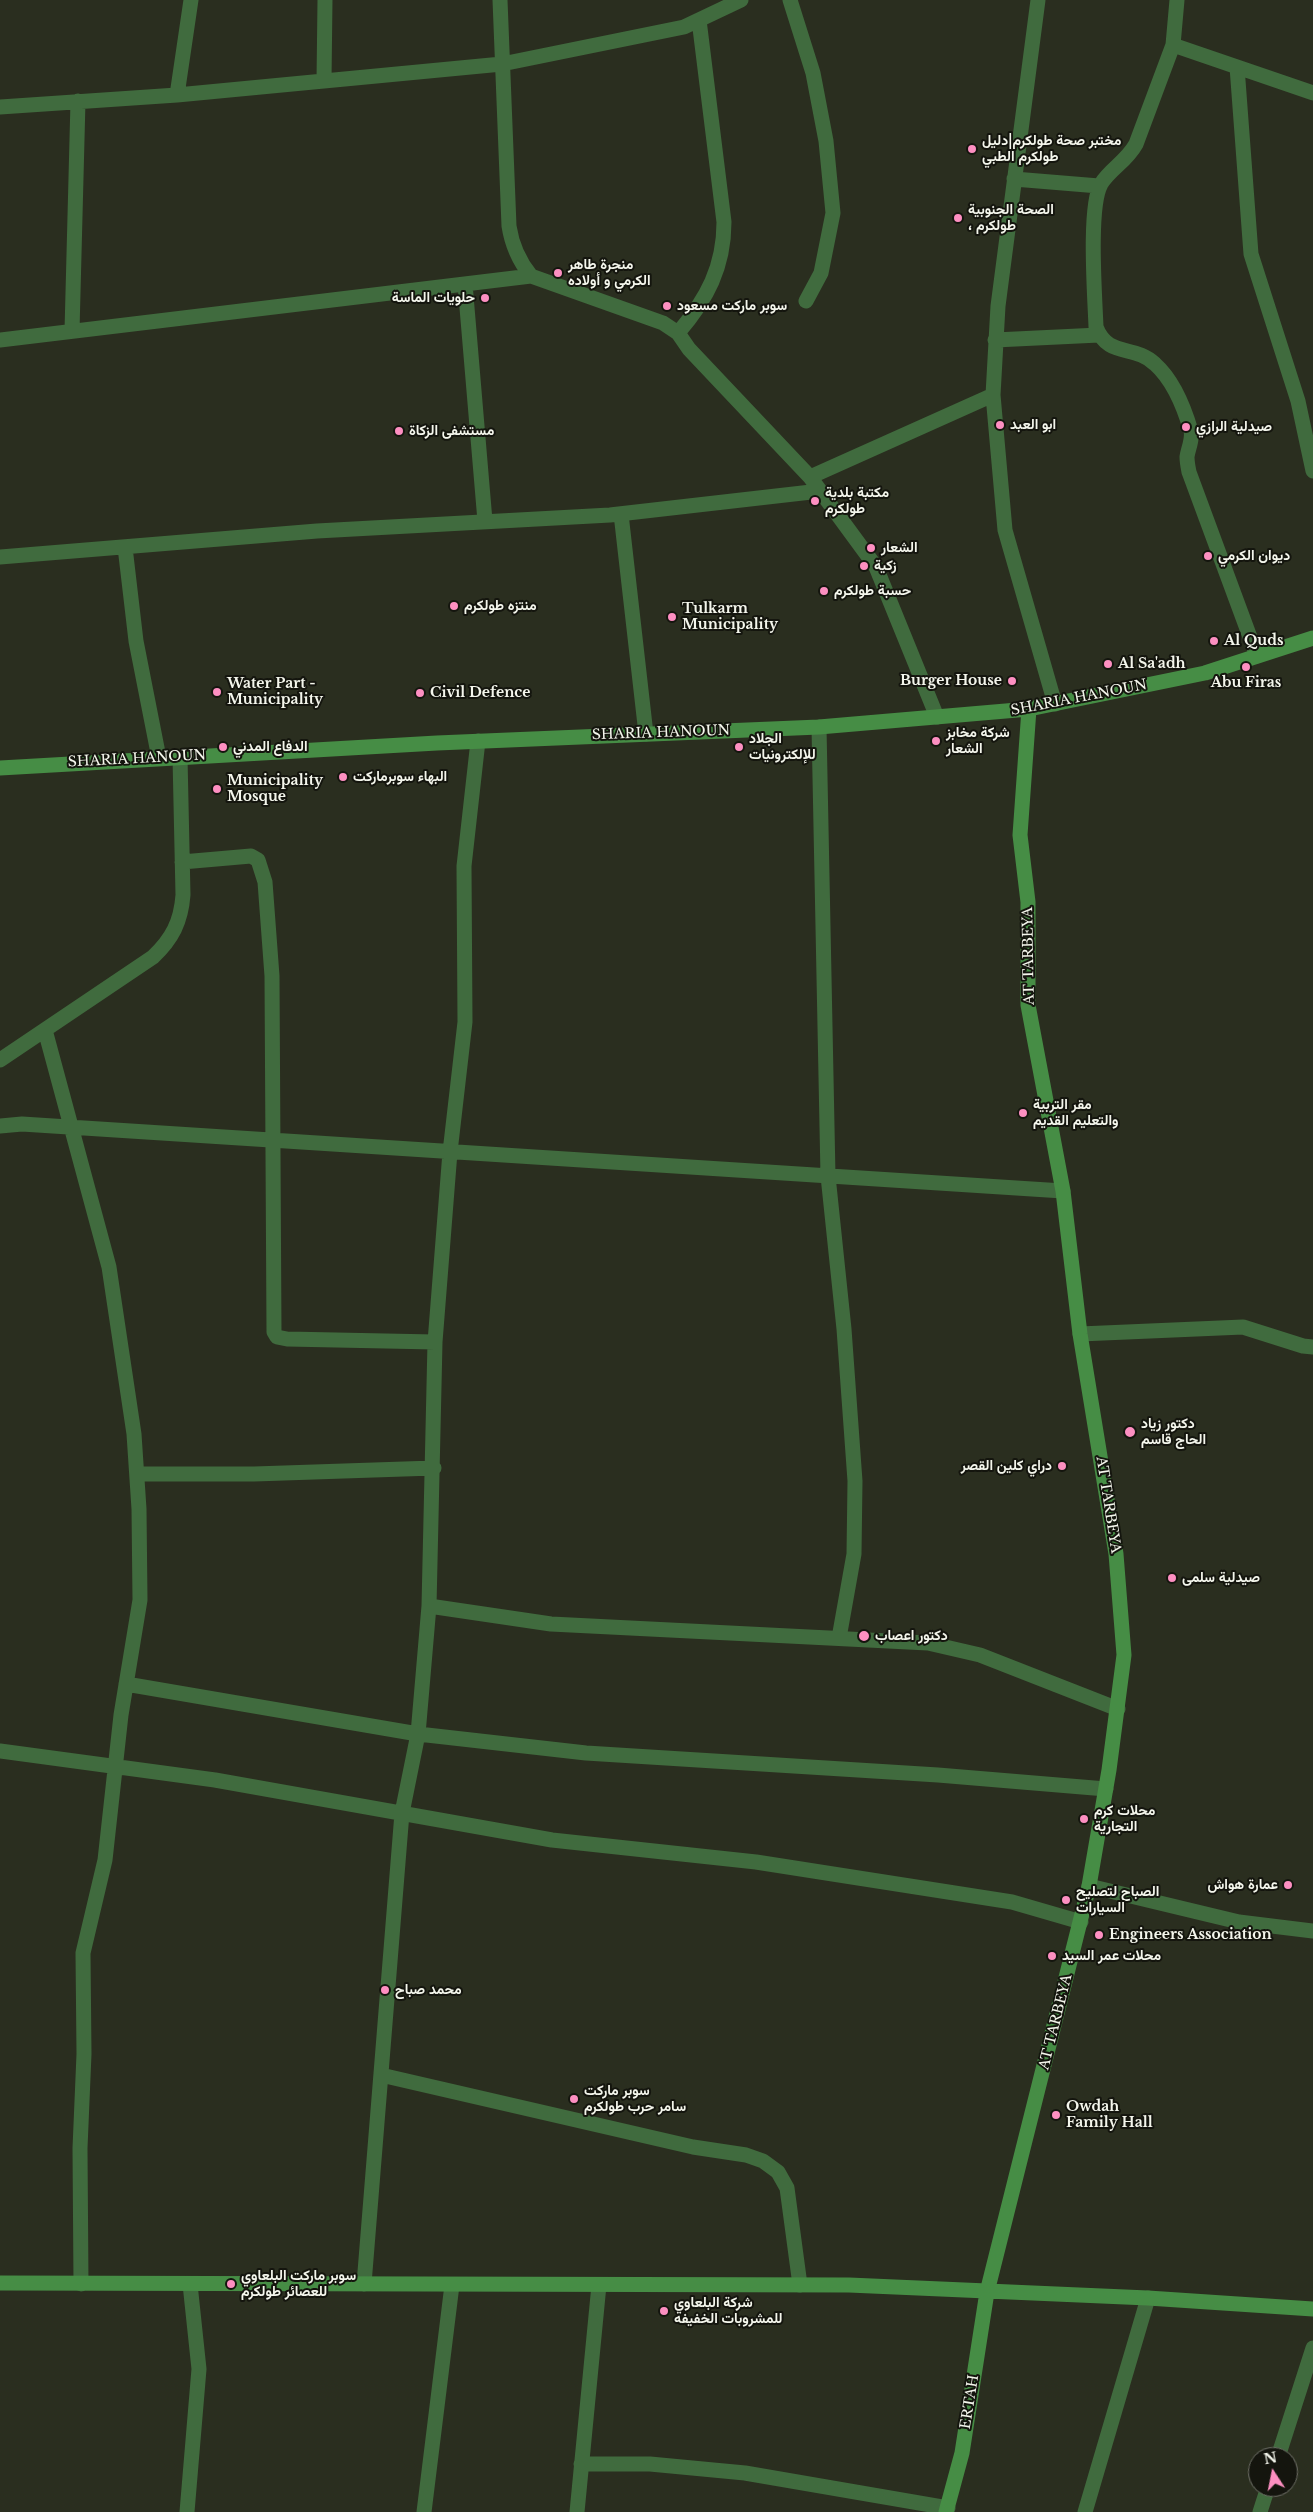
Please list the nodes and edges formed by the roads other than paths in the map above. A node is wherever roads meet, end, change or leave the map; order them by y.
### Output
1 (191, 0) edge
2 (325, 0) edge
3 (500, 0) edge
4 (741, 0) edge
5 (790, 0) edge
6 (1038, 0) edge
7 (1177, 0) edge
8 (699, 20) junction
9 (1173, 45) junction
10 (502, 64) junction
11 (1237, 67) junction
12 (324, 81) junction
13 (1313, 93) edge
14 (177, 95) junction
15 (78, 101) junction
16 (0, 107) edge
17 (1014, 179) junction
18 (1099, 186) junction
19 (531, 276) junction
20 (465, 284) junction
21 (806, 301) dead end
22 (72, 331) junction
23 (678, 333) junction
24 (1099, 334) junction
25 (0, 340) edge
26 (994, 340) junction
27 (993, 395) junction
28 (1313, 472) edge
29 (810, 478) junction
30 (820, 490) junction
31 (621, 514) junction
32 (485, 521) junction
33 (125, 546) junction
34 (0, 557) edge
35 (1313, 638) edge
36 (1257, 656) junction
37 (1055, 704) junction
38 (1029, 709) junction
39 (938, 717) junction
40 (819, 727) junction
41 (646, 734) junction
42 (478, 741) junction
43 (180, 757) junction
44 (159, 758) junction
45 (0, 768) edge
46 (182, 862) junction
47 (45, 1030) junction
48 (0, 1060) edge
49 (0, 1126) edge
50 (71, 1127) junction
51 (275, 1140) junction
52 (450, 1152) junction
53 (828, 1176) junction
54 (1063, 1191) junction
55 (1080, 1334) junction
56 (435, 1342) junction
57 (1313, 1347) edge
58 (434, 1468) junction
59 (137, 1474) junction
60 (429, 1606) junction
61 (839, 1638) junction
62 (126, 1684) junction
63 (1118, 1709) junction
64 (418, 1734) junction
65 (0, 1751) edge
66 (115, 1767) junction
67 (1106, 1789) junction
68 (402, 1813) junction
69 (1089, 1886) junction
70 (1081, 1922) junction
71 (1313, 1931) edge
72 (381, 2075) junction
73 (0, 2283) edge
74 (82, 2284) junction
75 (190, 2284) junction
76 (364, 2284) junction
77 (452, 2284) junction
78 (599, 2285) junction
79 (800, 2285) junction
80 (987, 2292) junction
81 (1148, 2298) junction
82 (1313, 2309) edge
83 (1313, 2348) edge
84 (1281, 2447) edge
85 (581, 2464) junction
86 (1265, 2497) edge
87 (947, 2510) edge
88 (187, 2512) edge
89 (424, 2512) edge
90 (576, 2512) edge
91 (1085, 2512) edge
92 (1260, 2512) edge

1 - 14 street
2 - 12 street
3 - 10 street
4 - 8 street
5 - 21 street
6 - 17 street
7 - 9 street
8 - 10 street
8 - 23 street
9 - 11 street
9 - 18 street
10 - 12 street
10 - 19 street
11 - 13 street
11 - 28 street
12 - 14 street
14 - 15 street
15 - 16 street
15 - 22 street
17 - 18 street
17 - 26 street
18 - 24 street
19 - 20 street
19 - 23 street
20 - 22 street
20 - 32 street
22 - 25 street
23 - 29 street
24 - 26 street
24 - 36 street
26 - 27 street
27 - 29 street
27 - 37 street
29 - 30 street
30 - 31 street
30 - 39 street
31 - 32 street
31 - 41 street
32 - 33 street
33 - 34 street
33 - 44 street
35 - 36 street, SHARIA HANOUN
36 - 37 street, SHARIA HANOUN
37 - 38 street, SHARIA HANOUN
38 - 39 street, SHARIA HANOUN
38 - 54 street, AT TARBEYA
39 - 40 street, SHARIA HANOUN
40 - 41 street, SHARIA HANOUN
40 - 53 street
41 - 42 street, SHARIA HANOUN
42 - 43 street, SHARIA HANOUN
42 - 52 street
43 - 44 street, SHARIA HANOUN
43 - 46 street
44 - 45 street, SHARIA HANOUN
46 - 47 street
46 - 51 street
47 - 48 street
47 - 50 street
49 - 50 street
50 - 51 street
50 - 59 street
51 - 52 street
51 - 56 street
52 - 53 street
52 - 56 street
53 - 54 street
53 - 61 street
54 - 55 street, AT TARBEYA
55 - 57 street
55 - 63 street, AT TARBEYA
56 - 58 street
58 - 59 street
58 - 60 street
59 - 62 street
60 - 61 street
60 - 64 street
61 - 63 street
62 - 64 street
62 - 66 street
63 - 67 street, AT TARBEYA
64 - 67 street
64 - 68 street
65 - 66 street
66 - 68 street
66 - 74 street
67 - 69 street, AT TARBEYA
68 - 70 street
68 - 72 street
69 - 70 street, AT TARBEYA
69 - 71 street
70 - 80 street, AT TARBEYA
72 - 76 street
72 - 79 street
73 - 74 street
74 - 75 street
75 - 76 street
75 - 88 street
76 - 77 street
77 - 78 street
77 - 89 street
78 - 79 street
78 - 85 street
79 - 80 street
80 - 81 street
80 - 87 street, ERTAH
81 - 82 street
81 - 91 street
83 - 84 street
85 - 87 street
85 - 90 street
86 - 92 street

